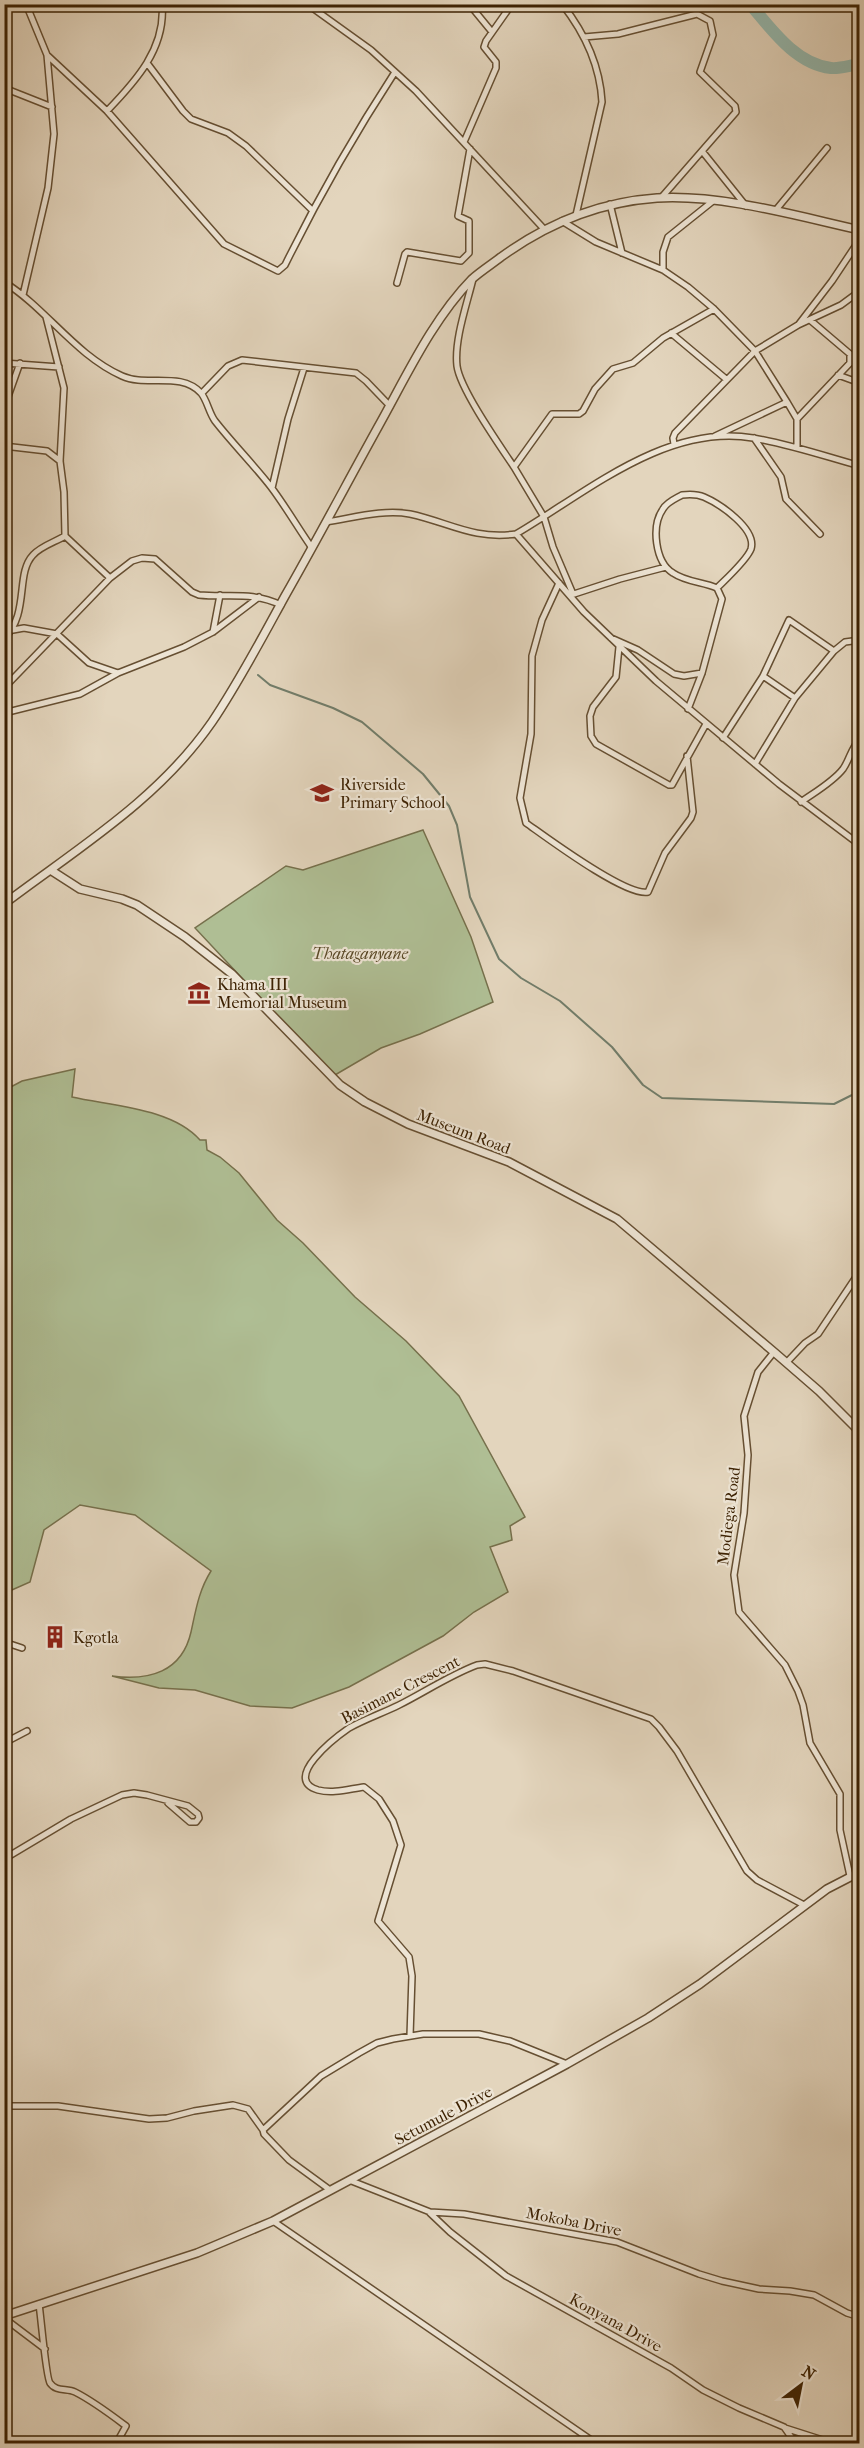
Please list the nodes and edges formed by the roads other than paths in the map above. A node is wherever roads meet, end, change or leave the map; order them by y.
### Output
1 (26, 4) edge
2 (162, 4) edge
3 (307, 4) edge
4 (469, 4) edge
5 (512, 4) edge
6 (562, 4) edge
7 (492, 32) junction
8 (584, 37) junction
9 (47, 55) junction
10 (147, 63) junction
11 (395, 72) junction
12 (4, 88) edge
13 (52, 107) junction
14 (107, 111) junction
15 (464, 142) junction
16 (827, 148) dead end
17 (471, 149) junction
18 (702, 151) junction
19 (661, 198) junction
20 (713, 201) junction
21 (610, 204) junction
22 (747, 207) junction
23 (312, 209) junction
24 (775, 211) junction
25 (576, 215) junction
26 (562, 221) junction
27 (544, 229) junction
28 (860, 230) edge
29 (860, 239) edge
30 (622, 253) junction
31 (663, 270) junction
32 (473, 279) junction
33 (4, 282) edge
34 (398, 283) dead end
35 (860, 291) edge
36 (23, 295) junction
37 (714, 309) junction
38 (45, 317) junction
39 (810, 320) junction
40 (798, 325) junction
41 (671, 333) junction
42 (755, 351) junction
43 (4, 363) edge
44 (20, 363) junction
45 (59, 367) junction
46 (304, 368) junction
47 (838, 375) junction
48 (726, 379) junction
49 (860, 383) edge
50 (202, 393) junction
51 (787, 402) junction
52 (390, 406) junction
53 (4, 408) edge
54 (797, 419) junction
55 (715, 436) junction
56 (754, 438) junction
57 (674, 444) junction
58 (4, 446) edge
59 (797, 447) junction
60 (60, 461) junction
61 (860, 466) edge
62 (514, 467) junction
63 (272, 488) junction
64 (544, 518) junction
65 (326, 522) junction
66 (516, 534) junction
67 (820, 534) dead end
68 (66, 536) junction
69 (312, 548) junction
70 (666, 567) junction
71 (110, 578) junction
72 (559, 583) junction
73 (717, 588) junction
74 (220, 595) junction
75 (571, 595) junction
76 (260, 597) junction
77 (280, 605) junction
78 (13, 630) junction
79 (213, 632) junction
80 (57, 634) junction
81 (610, 638) junction
82 (4, 639) edge
83 (860, 640) edge
84 (619, 647) junction
85 (834, 651) junction
86 (118, 673) junction
87 (702, 673) junction
88 (763, 676) junction
89 (4, 687) edge
90 (795, 698) junction
91 (688, 709) junction
92 (4, 713) edge
93 (706, 724) junction
94 (723, 738) junction
95 (860, 739) edge
96 (687, 756) junction
97 (755, 764) junction
98 (801, 802) junction
99 (860, 845) edge
100 (52, 871) junction
101 (4, 904) edge
102 (860, 1271) edge
103 (774, 1352) junction
104 (787, 1362) junction
105 (860, 1432) edge
106 (4, 1642) edge
107 (22, 1648) dead end
108 (27, 1731) dead end
109 (4, 1743) edge
110 (168, 1803) junction
111 (4, 1859) edge
112 (860, 1872) edge
113 (850, 1876) junction
114 (804, 1905) junction
115 (410, 2036) junction
116 (567, 2064) junction
117 (4, 2106) edge
118 (263, 2130) junction
119 (349, 2180) junction
120 (330, 2190) junction
121 (430, 2212) junction
122 (273, 2221) junction
123 (39, 2304) junction
124 (4, 2317) edge
125 (860, 2317) edge
126 (45, 2349) junction
127 (784, 2427) junction
128 (116, 2444) edge
129 (597, 2444) edge
130 (796, 2444) edge
131 (835, 2444) edge

1 - 9 street
2 - 10 street
3 - 11 street
4 - 7 street
5 - 7 street
6 - 8 street
7 - 15 street
8 - 18 street
8 - 25 street
9 - 13 street
9 - 14 street
10 - 14 street
10 - 23 street
11 - 15 street
11 - 23 street
12 - 13 street
13 - 36 street
14 - 23 street
15 - 17 street
16 - 24 street
17 - 27 street
17 - 34 street
18 - 19 street
18 - 22 street
19 - 20 street
19 - 21 street
20 - 22 street
20 - 31 street
21 - 25 street
21 - 30 street
22 - 24 street
24 - 28 street
25 - 26 street
26 - 27 street
26 - 30 street
27 - 32 street
29 - 40 street
30 - 31 street
31 - 37 street
32 - 52 street
32 - 62 street
33 - 36 street
35 - 39 street
36 - 38 street
37 - 41 street
37 - 42 street
38 - 45 street
38 - 50 street
39 - 40 street
39 - 47 street
40 - 42 street
41 - 48 street
41 - 62 street
42 - 48 street
42 - 51 street
43 - 44 street
44 - 45 street
44 - 53 street
45 - 60 street
46 - 50 street
46 - 52 street
46 - 63 street
47 - 49 street
47 - 54 street
48 - 57 street
50 - 63 street
51 - 54 street
51 - 55 street
52 - 65 street
54 - 59 street
55 - 56 street
55 - 57 street
56 - 59 street
56 - 67 street
57 - 64 street
58 - 60 street
59 - 61 street
60 - 68 street
62 - 64 street
63 - 69 street
64 - 66 street
64 - 75 street
65 - 66 street
65 - 69 street
66 - 72 street
68 - 71 street
68 - 78 street
69 - 77 street
70 - 73 street
70 - 73 street
70 - 75 street
71 - 74 street
71 - 80 street
72 - 75 street
72 - 96 street
73 - 87 street
74 - 76 street
74 - 79 street
75 - 81 street
76 - 77 street
76 - 79 street
77 - 100 street
78 - 80 street
78 - 82 street
79 - 86 street
80 - 86 street
80 - 89 street
81 - 84 street
81 - 87 street
83 - 85 street
84 - 91 street
84 - 96 street
85 - 88 street
85 - 90 street
86 - 92 street
87 - 91 street
88 - 90 street
88 - 94 street
90 - 97 street
91 - 93 street
93 - 94 street
93 - 96 street
94 - 97 street
95 - 98 street
97 - 98 street
98 - 99 street
100 - 101 street
100 - 103 street, Museum Road
102 - 104 street
103 - 104 street, Museum Road
103 - 113 street, Modiega Road
104 - 105 street, Museum Road
106 - 107 street
108 - 109 street
110 - 110 street
110 - 111 street
112 - 113 street, Setumule Drive
113 - 114 street, Setumule Drive
114 - 115 street, Basimane Crescent
114 - 116 street, Setumule Drive
115 - 116 street
115 - 118 street
116 - 119 street, Setumule Drive
117 - 118 street
118 - 120 street
119 - 120 street, Setumule Drive
119 - 121 street, Mokoba Drive
120 - 122 street, Setumule Drive
121 - 125 street, Mokoba Drive
121 - 127 street, Konyana Drive
122 - 123 street, Setumule Drive
122 - 129 street
123 - 124 street, Setumule Drive
123 - 126 street
124 - 126 street
126 - 128 street
127 - 130 street
127 - 131 street, Konyana Drive

